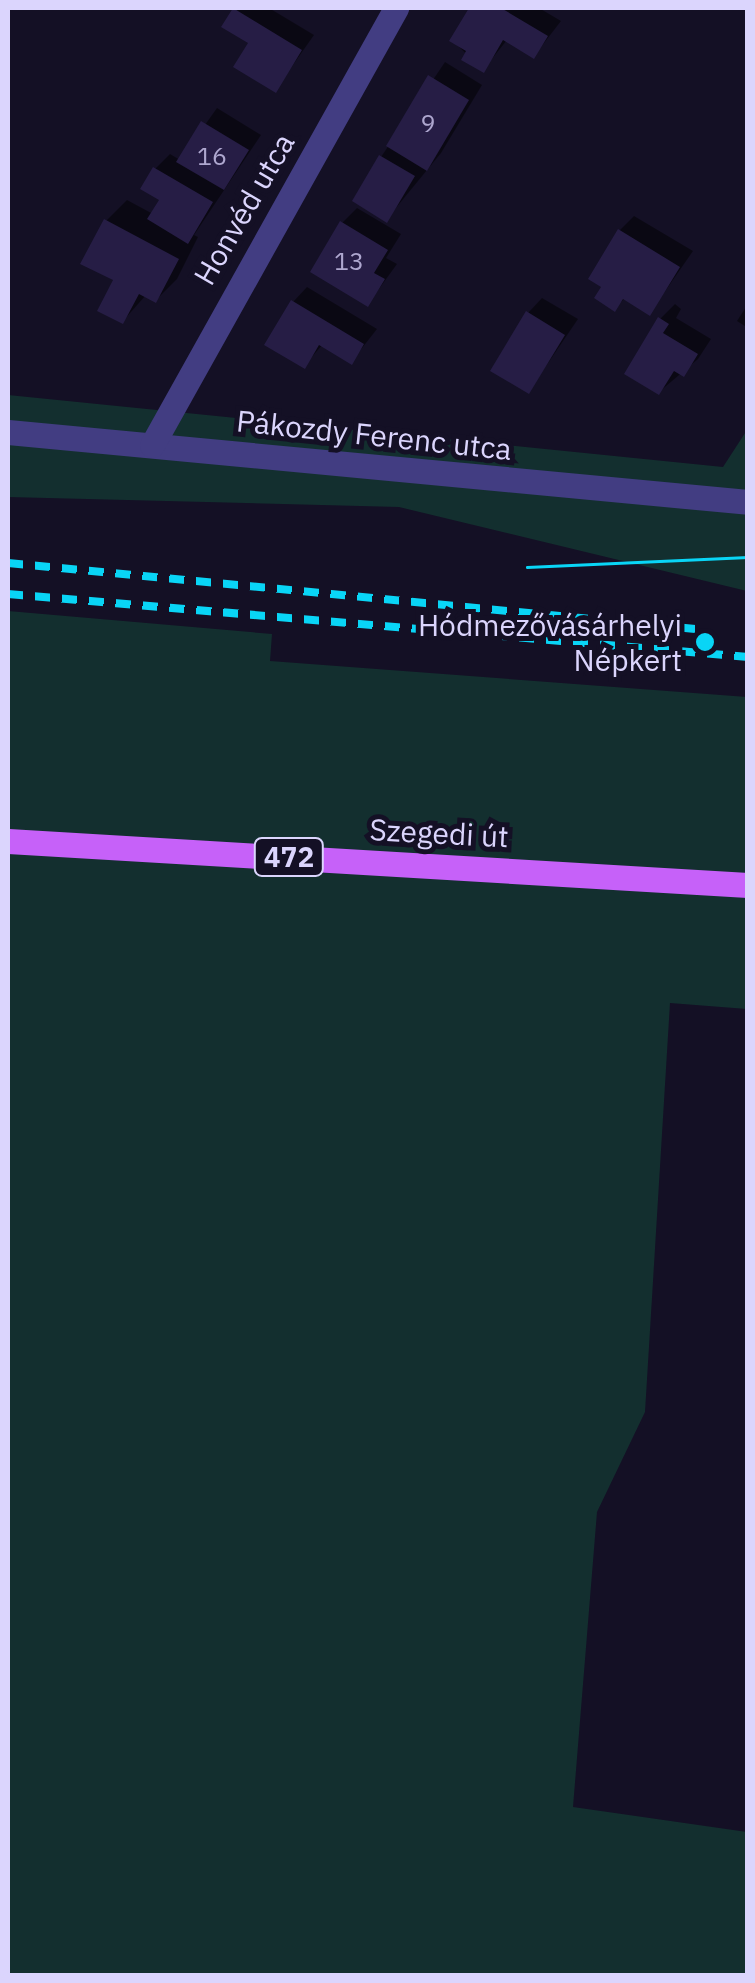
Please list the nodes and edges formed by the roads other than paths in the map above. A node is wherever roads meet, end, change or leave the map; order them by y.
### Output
1 (396, 8) edge
2 (8, 432) edge
3 (152, 446) junction
4 (743, 496) edge
5 (8, 841) edge
6 (748, 885) edge

1 - 3 street, Honvéd utca
2 - 3 street, Pákozdy Ferenc utca
3 - 4 street, Pákozdy Ferenc utca
5 - 6 main road, Szegedi út / 472

